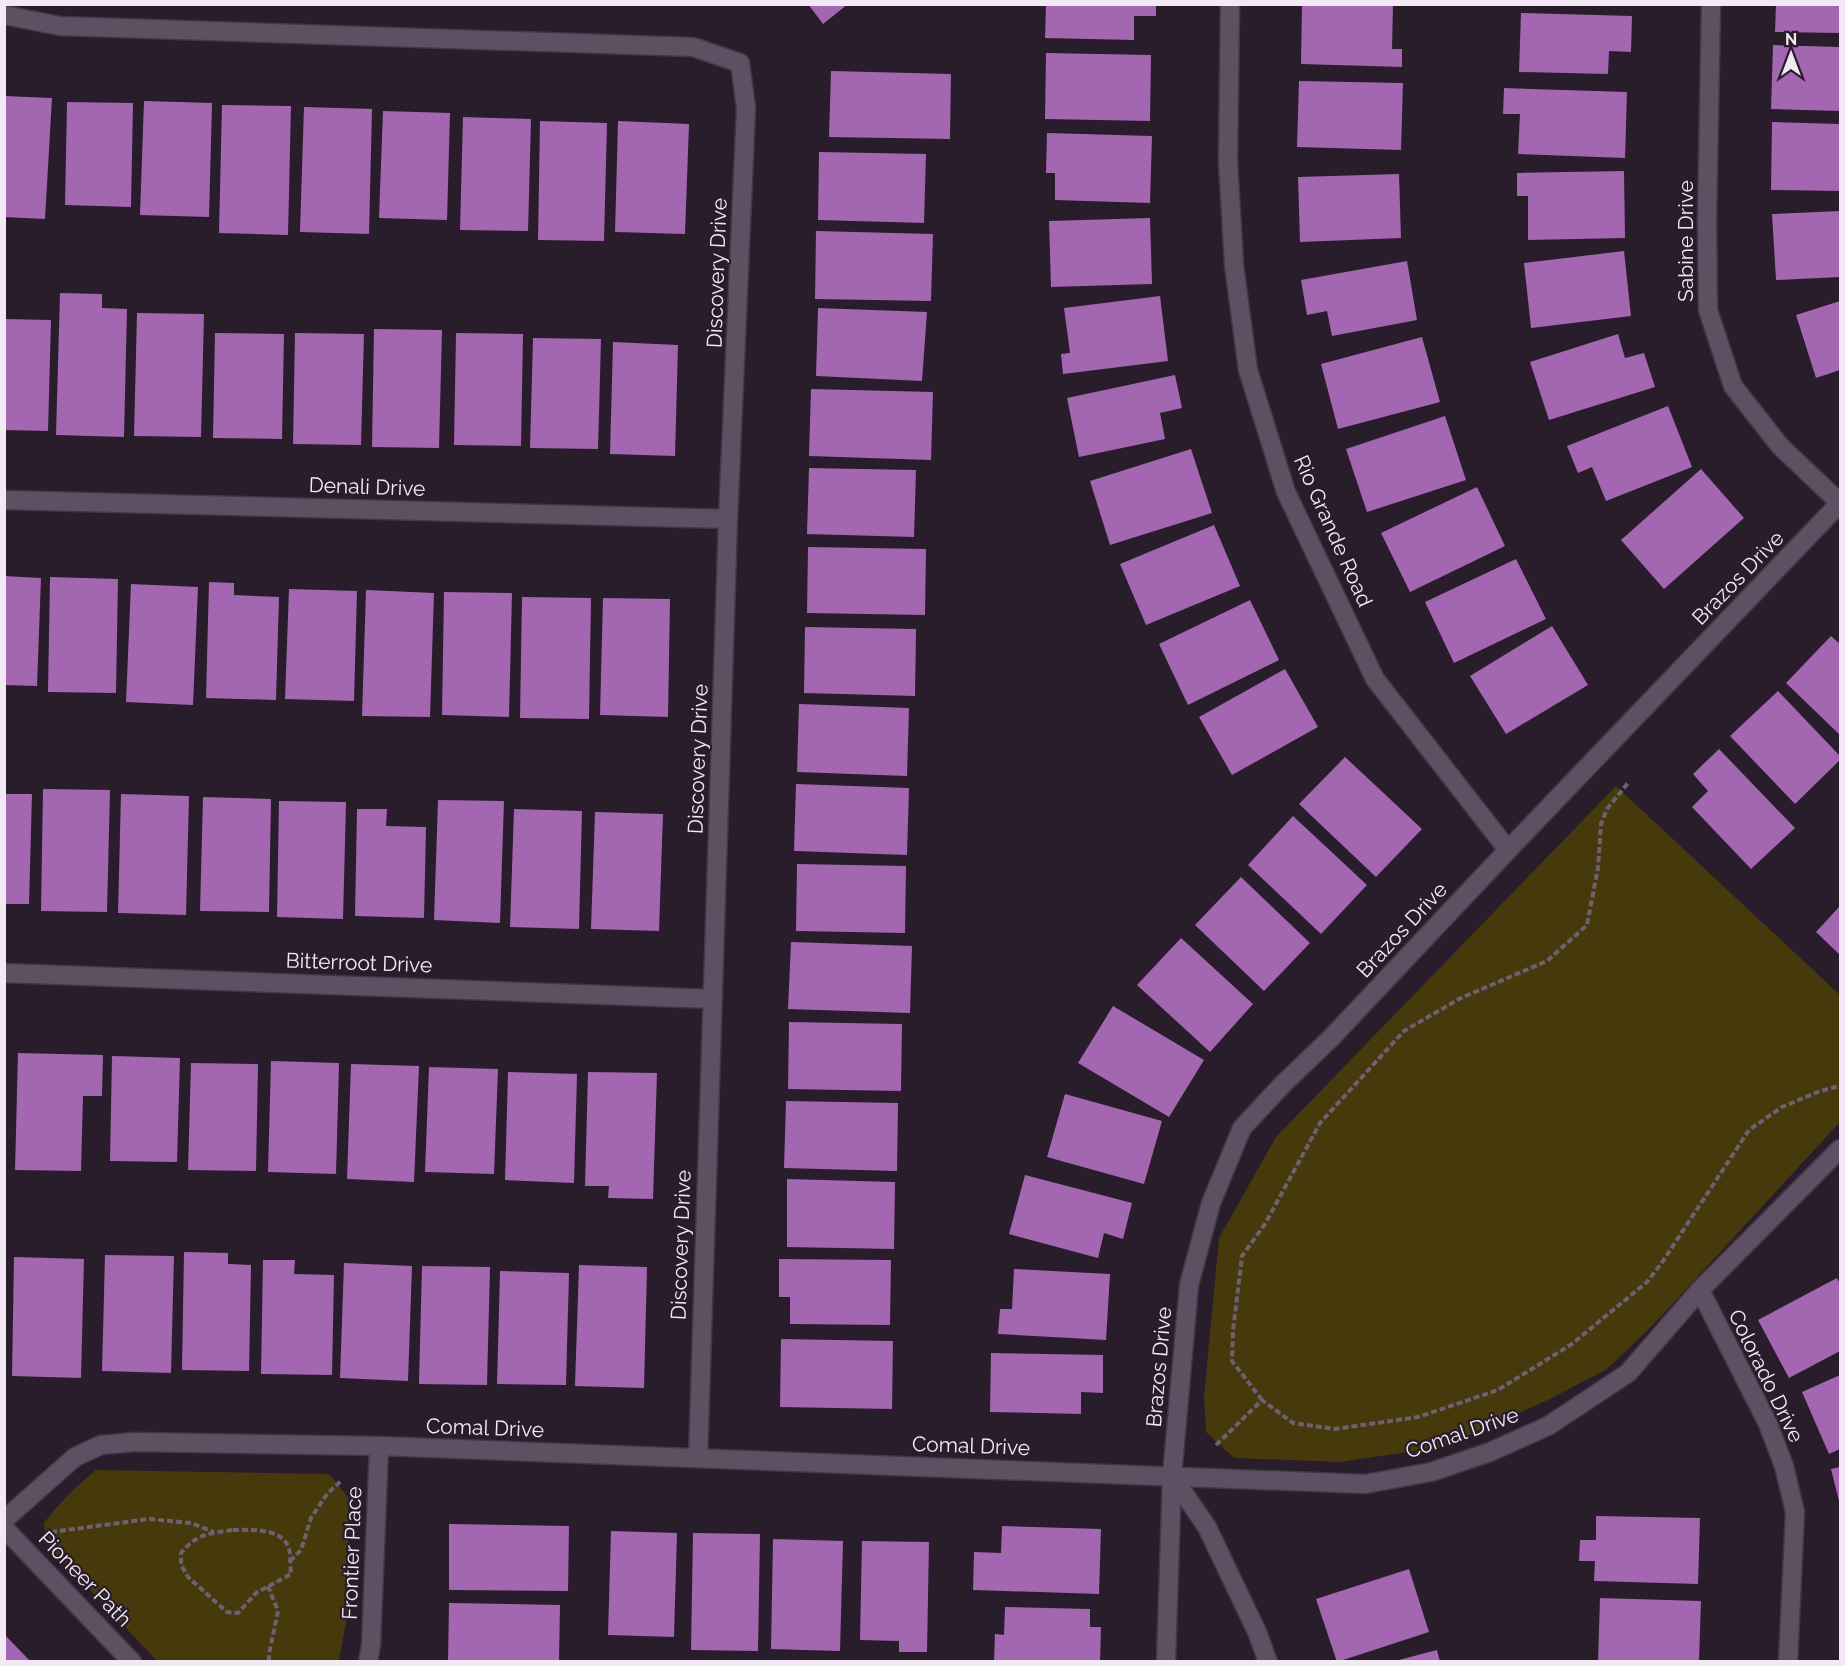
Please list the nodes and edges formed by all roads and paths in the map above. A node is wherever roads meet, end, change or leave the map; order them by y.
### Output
1 (1230, 4) edge
2 (1711, 4) edge
3 (4, 15) edge
4 (4, 500) edge
5 (1840, 503) edge
6 (728, 519) junction
7 (1628, 783) dead end
8 (1508, 850) junction
9 (4, 973) edge
10 (712, 999) junction
11 (1840, 1086) edge
12 (1840, 1149) edge
13 (1700, 1290) junction
14 (1262, 1400) junction
15 (1216, 1445) dead end
16 (379, 1446) junction
17 (698, 1458) junction
18 (1172, 1476) junction
19 (342, 1481) dead end
20 (4, 1520) edge
21 (4, 1528) edge
22 (51, 1532) dead end
23 (215, 1533) junction
24 (290, 1561) junction
25 (268, 1586) junction
26 (132, 1662) edge
27 (269, 1662) edge
28 (368, 1662) edge
29 (1166, 1662) edge
30 (1268, 1662) edge
31 (1788, 1662) edge

1 - 8 street, Rio Grande Road
2 - 5 street, Sabine Drive
3 - 6 street, Discovery Drive
4 - 6 street, Denali Drive
5 - 8 street, Brazos Drive
6 - 10 street, Discovery Drive
7 - 14 path
8 - 18 street, Brazos Drive
9 - 10 street, Bitterroot Drive
10 - 17 street, Discovery Drive
11 - 14 path
12 - 13 street, Comal Drive
13 - 18 street, Comal Drive
13 - 31 street, Colorado Drive
14 - 15 path
16 - 17 street, Comal Drive
16 - 20 street, Comal Drive
16 - 28 street, Frontier Place
17 - 18 street, Comal Drive
18 - 29 street, Brazos Drive
18 - 30 street
19 - 24 path
21 - 26 street, Pioneer Path
22 - 23 path
23 - 24 path
23 - 25 path
24 - 25 path
25 - 27 path

